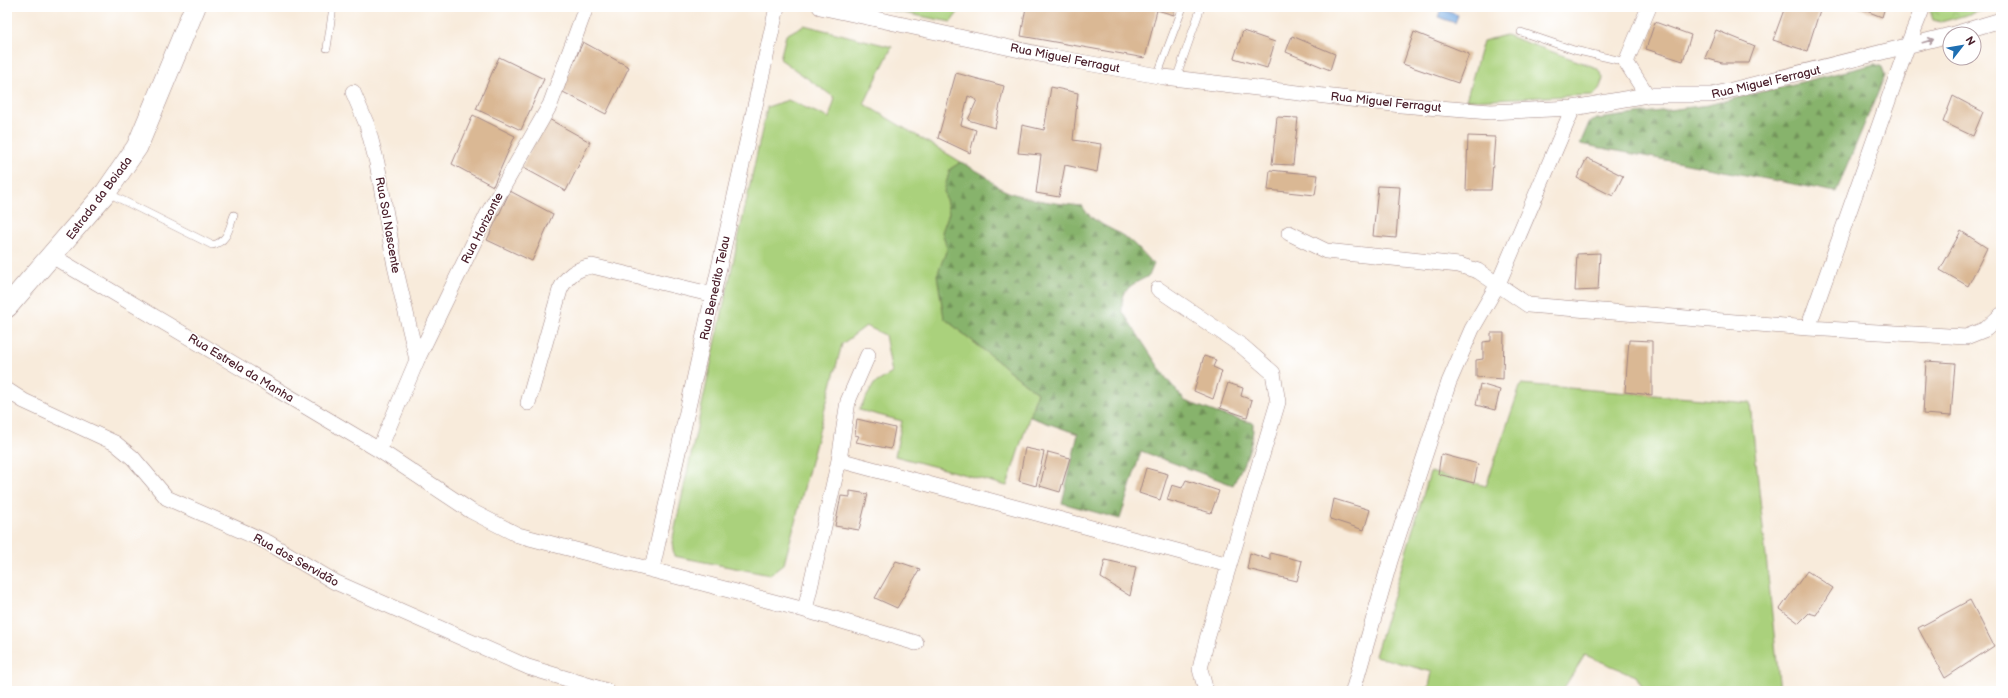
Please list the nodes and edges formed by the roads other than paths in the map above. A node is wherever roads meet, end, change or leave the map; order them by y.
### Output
1 (194, 7) edge
2 (333, 7) edge
3 (586, 7) edge
4 (777, 7) edge
5 (820, 7) edge
6 (852, 7) edge
7 (1184, 7) edge
8 (1201, 7) edge
9 (1648, 7) edge
10 (1923, 7) edge
11 (871, 17) junction
12 (2001, 20) edge
13 (1981, 26) edge
14 (1521, 32) dead end
15 (1942, 37) edge
16 (1907, 47) junction
17 (327, 48) dead end
18 (1626, 62) junction
19 (1157, 76) junction
20 (1176, 79) junction
21 (353, 92) dead end
22 (1648, 95) junction
23 (1573, 108) junction
24 (106, 192) junction
25 (234, 215) dead end
26 (1289, 233) dead end
27 (52, 256) junction
28 (1498, 284) junction
29 (1158, 289) dead end
30 (714, 295) junction
31 (7, 307) edge
32 (2001, 314) edge
33 (1808, 328) junction
34 (868, 355) dead end
35 (417, 360) junction
36 (7, 390) edge
37 (528, 404) dead end
38 (379, 450) junction
39 (839, 460) junction
40 (1230, 565) junction
41 (652, 569) junction
42 (805, 610) junction
43 (916, 643) dead end
44 (607, 691) edge
45 (1206, 691) edge
46 (1353, 691) edge

1 - 24 main road, Estrada da Boiada
2 - 17 lane
3 - 35 street, Rua Horizonte
4 - 30 street, Rua Benedito Telau
5 - 11 street, Rua Miguel Ferragut
6 - 11 street
7 - 19 lane
8 - 20 lane
9 - 18 street
10 - 16 street
11 - 19 street, Rua Miguel Ferragut
12 - 13 street
14 - 18 lane
16 -> 15 street, Rua Miguel Ferragut
16 - 22 street, Rua Miguel Ferragut
16 - 33 street
18 - 22 street
19 - 20 street, Rua Miguel Ferragut
20 - 23 street, Rua Miguel Ferragut
21 - 35 street, Rua Sol Nascente
22 - 23 street, Rua Miguel Ferragut
23 - 28 street
24 - 25 lane
24 - 27 main road, Estrada da Boiada
26 - 28 street
27 - 31 main road, Estrada da Boiada
27 - 38 street, Rua Estrela da Manha
28 - 33 street
28 - 46 street
29 - 40 street
30 - 37 street
30 - 41 street, Rua Benedito Telau
32 - 33 street
34 - 39 street
35 - 38 street, Rua Horizonte
36 - 44 street, Rua dos Servidão
38 - 41 street, Rua Estrela da Manha
39 - 40 street
39 - 42 street
40 - 45 street
41 - 42 street, Rua Estrela da Manha
42 - 43 street, Rua Estrela da Manha

